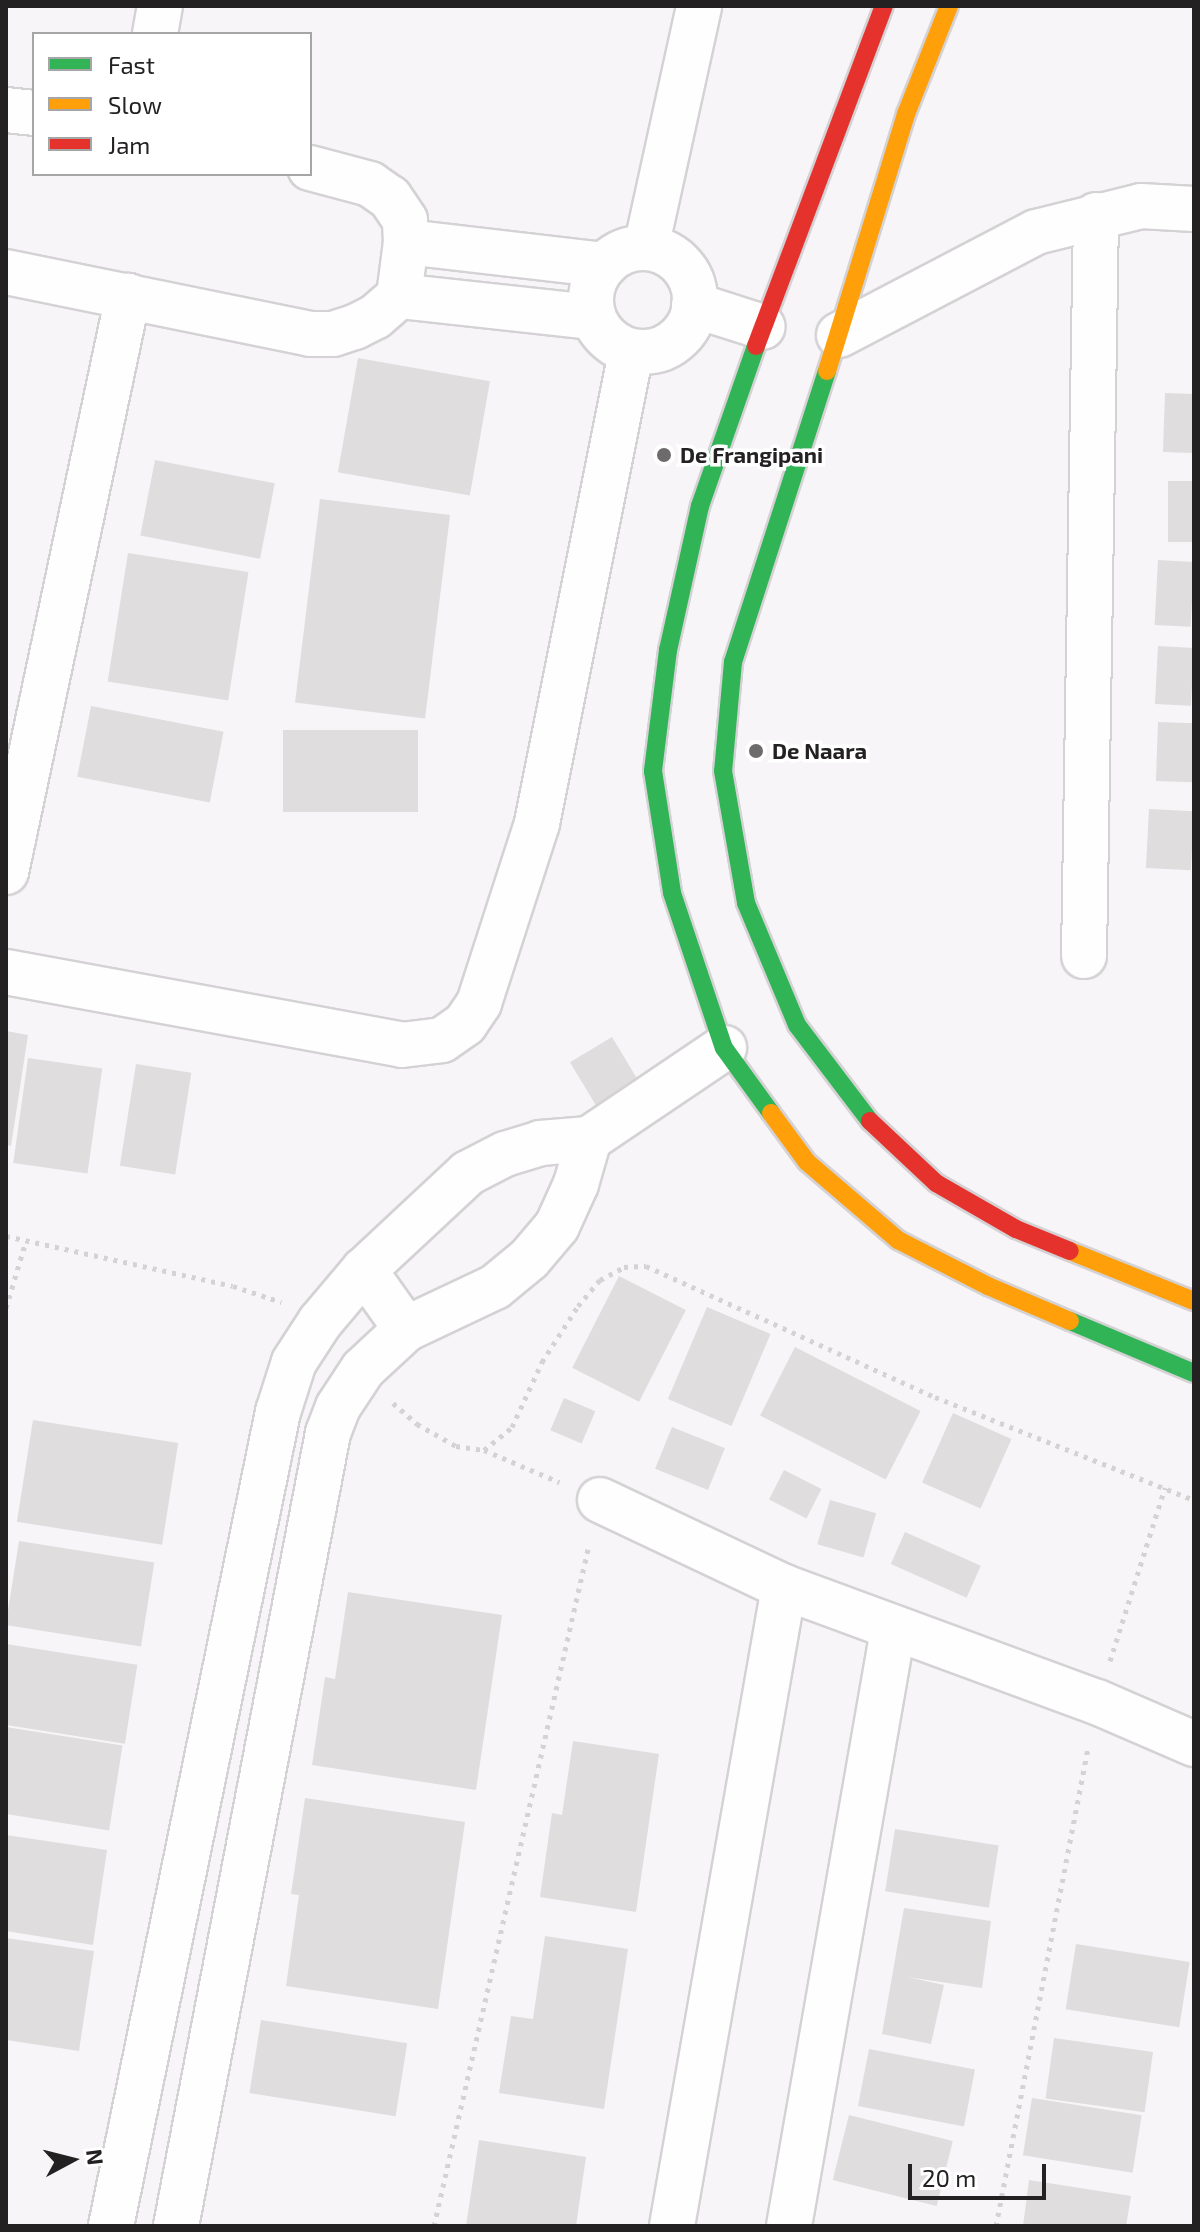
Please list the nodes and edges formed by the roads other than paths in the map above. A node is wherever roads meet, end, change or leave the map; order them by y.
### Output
1 (160, 6) edge
2 (699, 6) edge
3 (884, 6) edge
4 (949, 6) edge
5 (155, 32) edge
6 (6, 110) edge
7 (32, 113) edge
8 (312, 168) edge
9 (1194, 209) edge
10 (1096, 215) junction
11 (406, 242) junction
12 (646, 248) junction
13 (605, 265) junction
14 (6, 272) edge
15 (128, 296) junction
16 (399, 296) junction
17 (694, 305) junction
18 (593, 317) junction
19 (763, 327) junction
20 (839, 335) junction
21 (631, 352) junction
22 (6, 872) edge
23 (1084, 956) dead end
24 (6, 972) edge
25 (724, 1048) junction
26 (589, 1139) junction
27 (364, 1270) junction
28 (1194, 1301) edge
29 (406, 1329) junction
30 (1194, 1373) edge
31 (600, 1500) road end
32 (784, 1587) junction
33 (893, 1630) junction
34 (1194, 1744) edge
35 (111, 2226) edge
36 (176, 2226) edge
37 (672, 2226) edge
38 (789, 2226) edge

1 - 5 street
2 - 12 street
3 - 19 street
4 - 20 street
6 - 7 street
8 - 11 street
9 - 10 street
10 - 20 street
10 - 23 street
11 - 13 street
11 - 16 street
12 - 13 street
12 - 17 street
13 - 18 street
14 - 15 street
15 - 16 street
15 - 22 street
16 - 18 street
17 - 19 street
17 - 21 street
18 - 21 street
19 - 25 street
20 - 28 street
21 - 24 street
25 - 26 street
25 - 30 street
26 - 27 street
26 - 29 street
27 - 29 street
27 - 35 street
29 - 36 street
31 - 32 street
32 - 33 street
32 - 37 street
33 - 34 street
33 - 38 street

